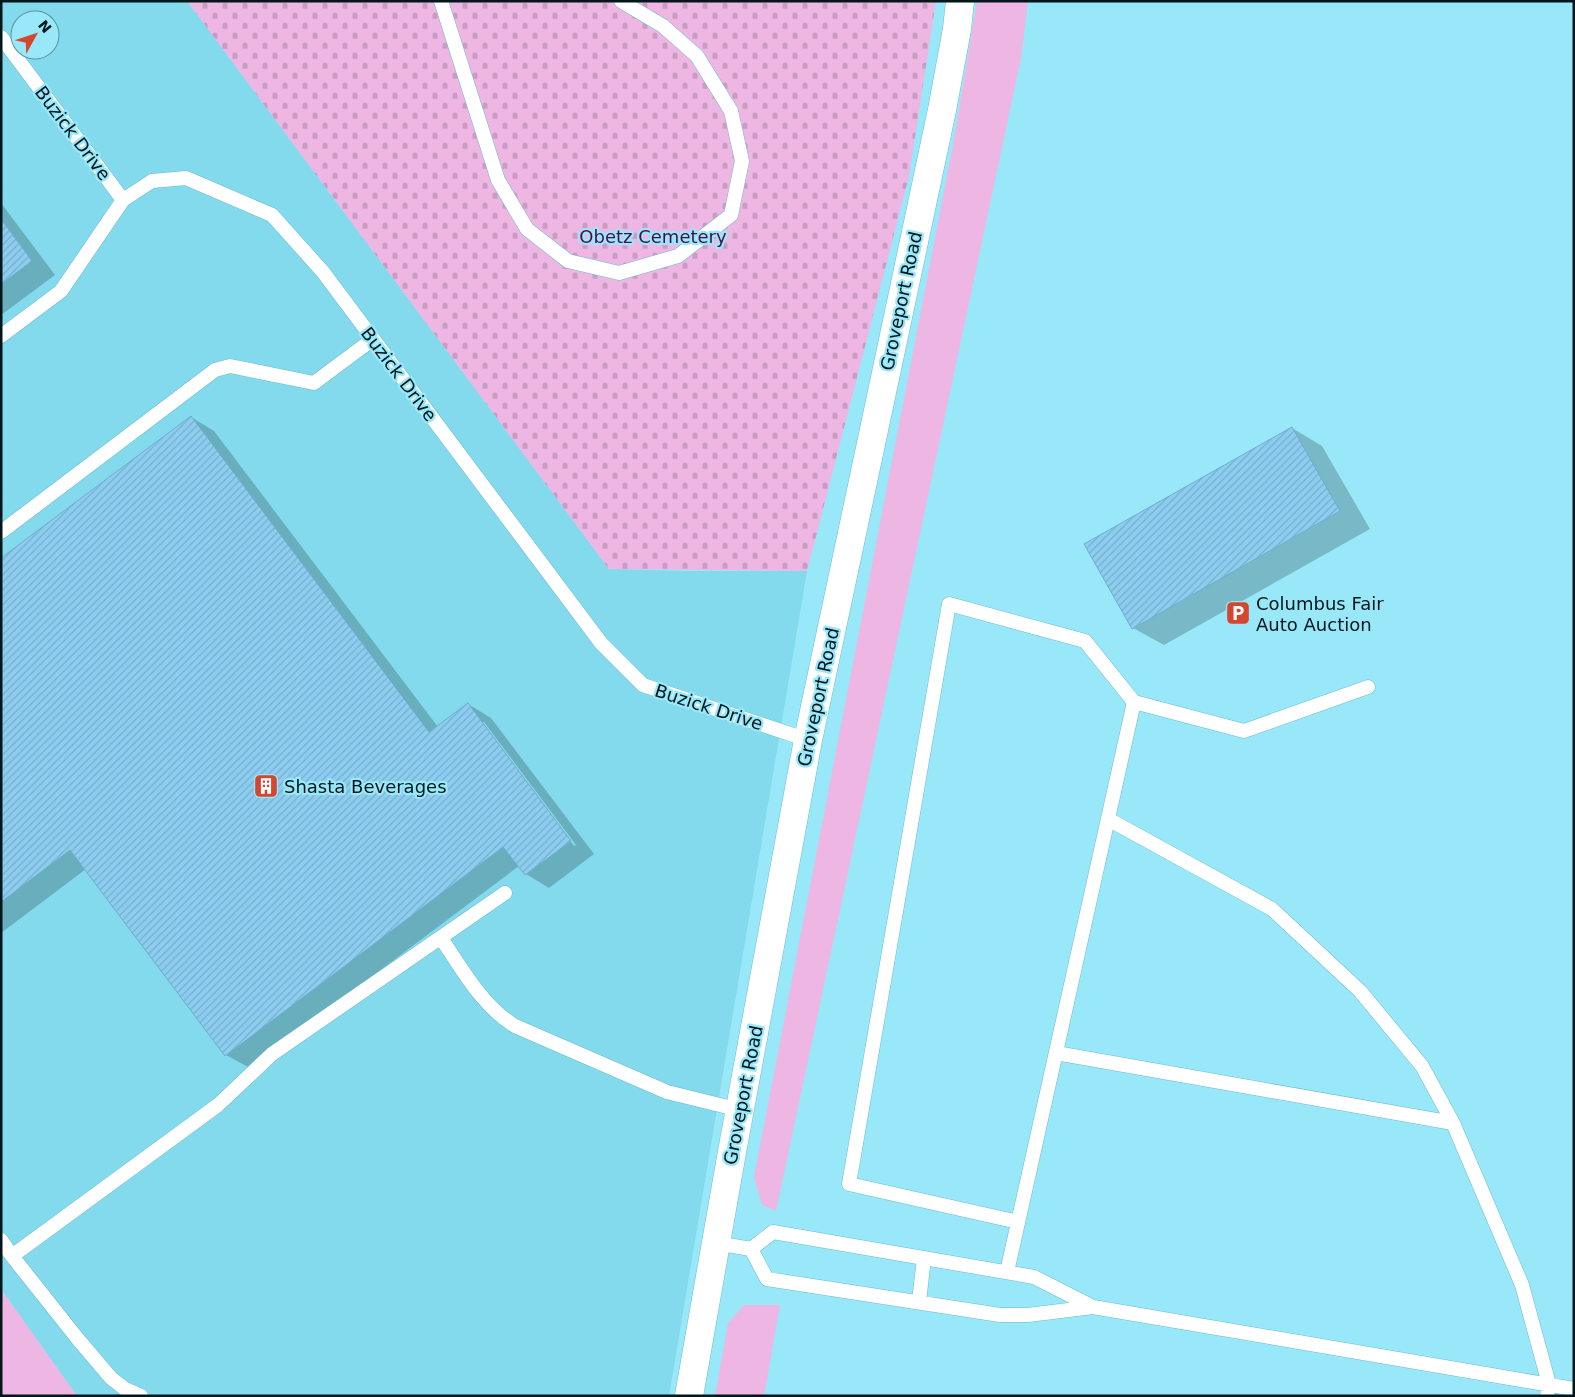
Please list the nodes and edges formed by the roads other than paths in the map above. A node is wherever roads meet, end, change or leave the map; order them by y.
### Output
1 (441, 1) edge
2 (621, 1) edge
3 (960, 1) edge
4 (1, 37) edge
5 (123, 200) junction
6 (1, 336) edge
7 (373, 339) junction
8 (1, 532) edge
9 (1368, 687) dead end
10 (1134, 702) junction
11 (808, 740) junction
12 (1108, 819) junction
13 (505, 893) dead end
14 (441, 938) junction
15 (1056, 1054) junction
16 (740, 1110) junction
17 (1453, 1123) junction
18 (1018, 1222) junction
19 (1, 1240) edge
20 (716, 1243) junction
21 (751, 1249) junction
22 (12, 1256) junction
23 (924, 1258) junction
24 (1007, 1272) junction
25 (919, 1302) junction
26 (1093, 1307) junction
27 (1574, 1389) edge
28 (1548, 1390) edge
29 (141, 1396) edge
30 (689, 1396) edge

1 - 2 lane
3 - 11 main road, Groveport Road
4 - 5 lane, Buzick Drive
5 - 6 lane
5 - 7 lane, Buzick Drive
7 - 8 lane
7 - 11 lane, Buzick Drive
9 - 10 lane
10 - 12 lane
10 - 18 lane
11 - 16 main road, Groveport Road
12 - 15 lane
12 - 17 lane
13 - 14 lane
14 - 16 lane
14 - 22 lane
15 - 17 lane
15 - 18 lane
16 - 20 main road, Groveport Road
17 - 28 lane
18 - 24 lane
19 - 22 lane
20 - 21 lane
20 - 30 main road, Groveport Road
21 - 23 lane
21 - 25 lane
22 - 29 lane
23 - 24 lane
23 - 25 lane
24 - 26 lane
25 - 26 lane
26 - 28 lane
27 - 28 lane

